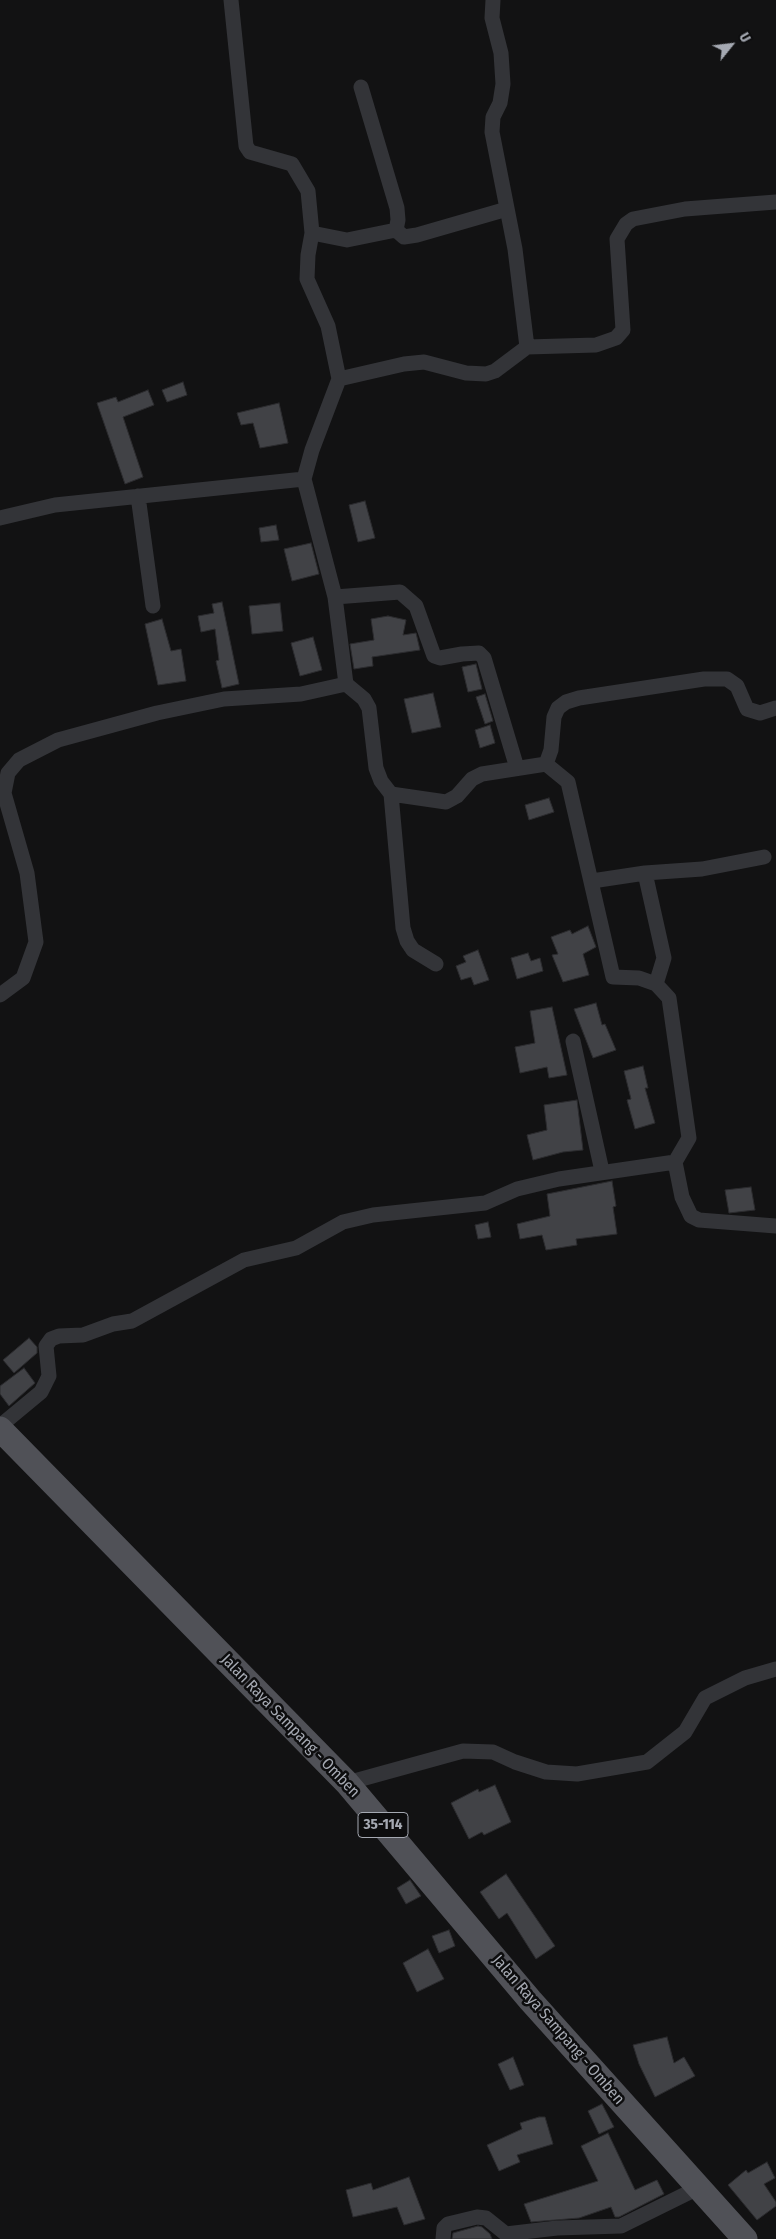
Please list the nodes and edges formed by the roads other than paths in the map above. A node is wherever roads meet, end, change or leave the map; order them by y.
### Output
1 (231, 0) edge
2 (493, 0) edge
3 (361, 87) dead end
4 (776, 202) edge
5 (507, 209) junction
6 (396, 230) junction
7 (312, 233) junction
8 (527, 347) junction
9 (339, 379) junction
10 (304, 479) junction
11 (138, 496) junction
12 (0, 518) edge
13 (335, 597) junction
14 (153, 606) dead end
15 (346, 684) junction
16 (776, 708) edge
17 (546, 764) junction
18 (517, 768) junction
19 (391, 794) junction
20 (764, 857) dead end
21 (645, 873) junction
22 (592, 881) junction
23 (436, 964) dead end
24 (656, 984) junction
25 (0, 995) edge
26 (573, 1041) dead end
27 (675, 1162) junction
28 (602, 1172) junction
29 (776, 1226) edge
30 (0, 1428) edge
31 (776, 1669) edge
32 (347, 1783) junction
33 (698, 2188) junction
34 (443, 2239) edge
35 (745, 2239) edge

1 - 7 street
2 - 5 street
3 - 6 street
4 - 8 street
5 - 6 street
5 - 8 street
6 - 7 street
7 - 9 street
8 - 9 street
9 - 10 street
10 - 11 street
10 - 13 street
11 - 12 street
11 - 14 street
13 - 15 street
13 - 18 street
15 - 19 street
15 - 25 street
16 - 17 street
17 - 18 street
17 - 22 street
18 - 19 street
19 - 23 street
20 - 21 street
21 - 22 street
21 - 24 street
22 - 24 street
24 - 27 street
26 - 28 street
27 - 28 street
27 - 29 street
28 - 30 street
30 - 32 main road, Jalan Raya Sampang - Omben / 35-114
31 - 32 street
32 - 33 main road, Jalan Raya Sampang - Omben / 35-114
33 - 34 street
33 - 35 main road, Jalan Raya Sampang - Omben / 35-114

